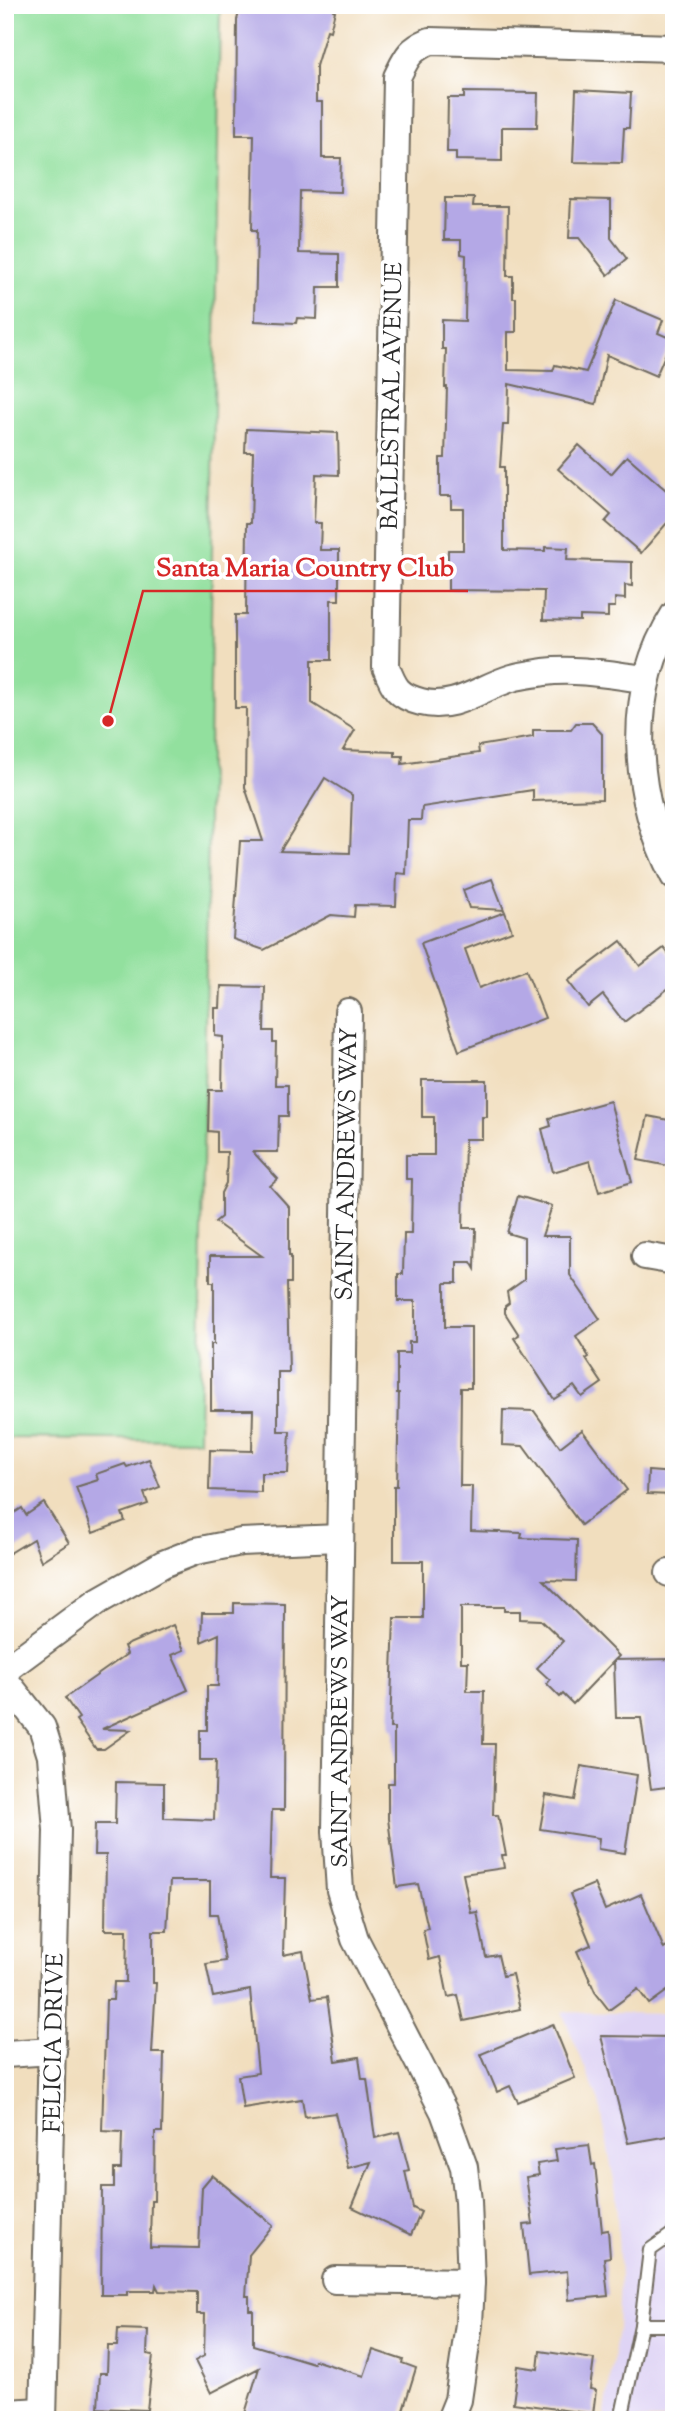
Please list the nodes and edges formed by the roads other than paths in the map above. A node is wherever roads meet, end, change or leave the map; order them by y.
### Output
1 (674, 48) edge
2 (674, 615) edge
3 (645, 679) junction
4 (674, 876) edge
5 (348, 1012) dead end
6 (645, 1256) dead end
7 (674, 1261) edge
8 (340, 1538) junction
9 (5, 1670) edge
10 (5, 1681) edge
11 (53, 2051) junction
12 (5, 2054) edge
13 (674, 2233) edge
14 (335, 2280) dead end
15 (471, 2282) junction
16 (641, 2325) junction
17 (674, 2325) edge
18 (5, 2413) edge
19 (43, 2415) edge
20 (450, 2420) edge
21 (621, 2420) edge

1 - 3 street, BALLESTRAL AVENUE
2 - 3 street
3 - 4 street
5 - 8 street, SAINT ANDREWS WAY
6 - 7 street
8 - 9 street
8 - 15 street, SAINT ANDREWS WAY
10 - 11 street, FELICIA DRIVE
11 - 12 street
11 - 19 street, FELICIA DRIVE
13 - 16 lane
14 - 15 street
15 - 20 street, SAINT ANDREWS WAY
16 - 17 lane
16 - 21 lane
18 - 19 street

